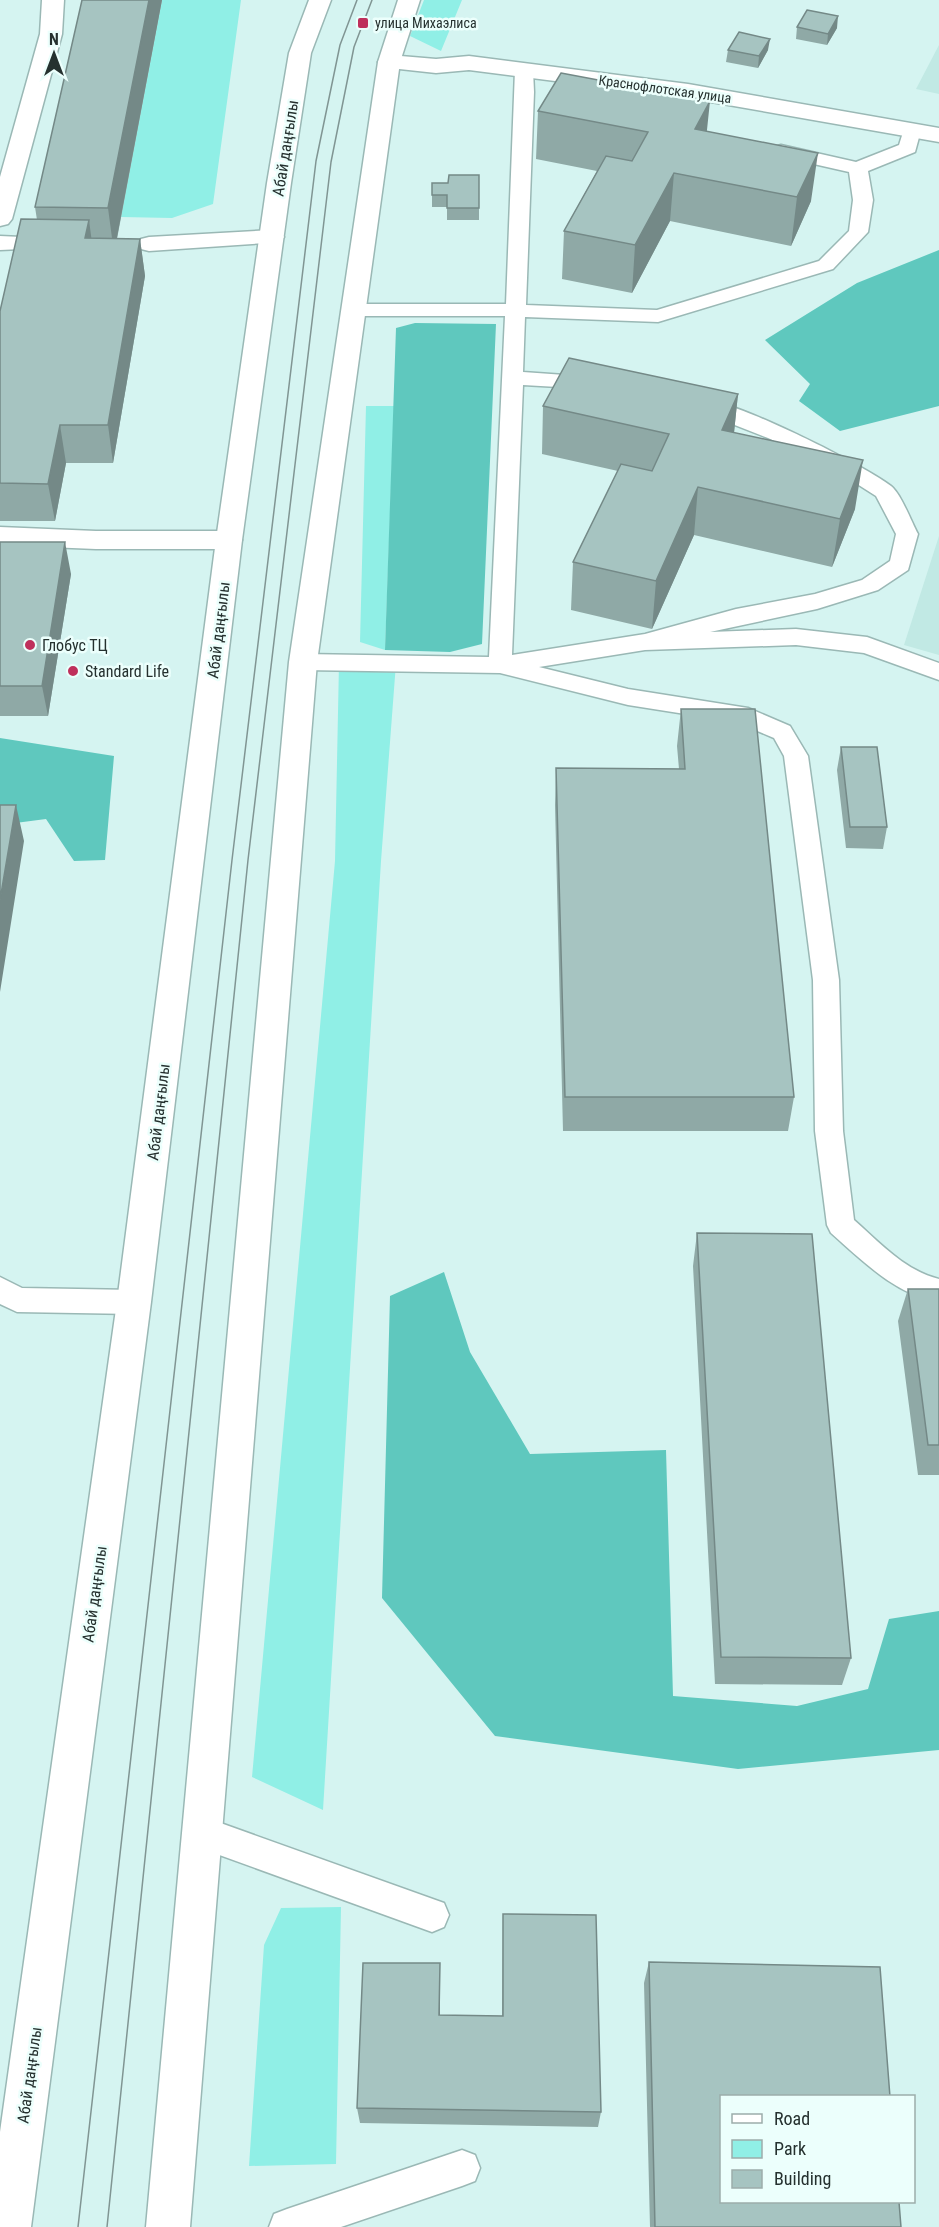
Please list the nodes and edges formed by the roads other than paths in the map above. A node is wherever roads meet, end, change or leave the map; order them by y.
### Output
1 (53, 0) edge
2 (320, 0) edge
3 (409, 0) edge
4 (389, 62) junction
5 (525, 81) junction
6 (548, 97) edge
7 (912, 130) junction
8 (939, 135) edge
9 (767, 147) edge
10 (858, 168) junction
11 (0, 219) edge
12 (272, 237) junction
13 (0, 243) edge
14 (36, 243) edge
15 (149, 244) dead end
16 (353, 310) junction
17 (516, 311) junction
18 (513, 378) junction
19 (608, 386) edge
20 (683, 400) edge
21 (0, 536) edge
22 (229, 540) junction
23 (645, 642) junction
24 (303, 662) junction
25 (500, 665) junction
26 (939, 672) edge
27 (0, 1289) edge
28 (939, 1291) edge
29 (134, 1302) junction
30 (201, 1832) junction
31 (432, 1915) dead end
32 (462, 2168) dead end
33 (9, 2227) edge
34 (168, 2227) edge
35 (287, 2227) edge

1 - 11 main road
2 - 12 main road, Абай даңғылы
3 - 4 main road
4 - 5 main road, Краснофлотская улица
4 - 16 main road
5 - 6 lane
5 - 7 main road, Краснофлотская улица
5 - 17 lane
7 - 8 main road, Краснофлотская улица
7 - 10 lane
9 - 10 lane
10 - 17 lane
12 - 15 main road
12 - 22 main road, Абай даңғылы
13 - 14 main road
16 - 17 lane
16 - 24 main road
17 - 18 lane
18 - 19 lane
18 - 25 lane
20 - 23 lane
21 - 22 main road
22 - 29 main road, Абай даңғылы
23 - 25 lane
23 - 26 lane
24 - 25 lane
24 - 30 main road
25 - 28 lane
27 - 29 lane
29 - 33 main road, Абай даңғылы
30 - 31 lane
30 - 34 main road
32 - 35 lane

